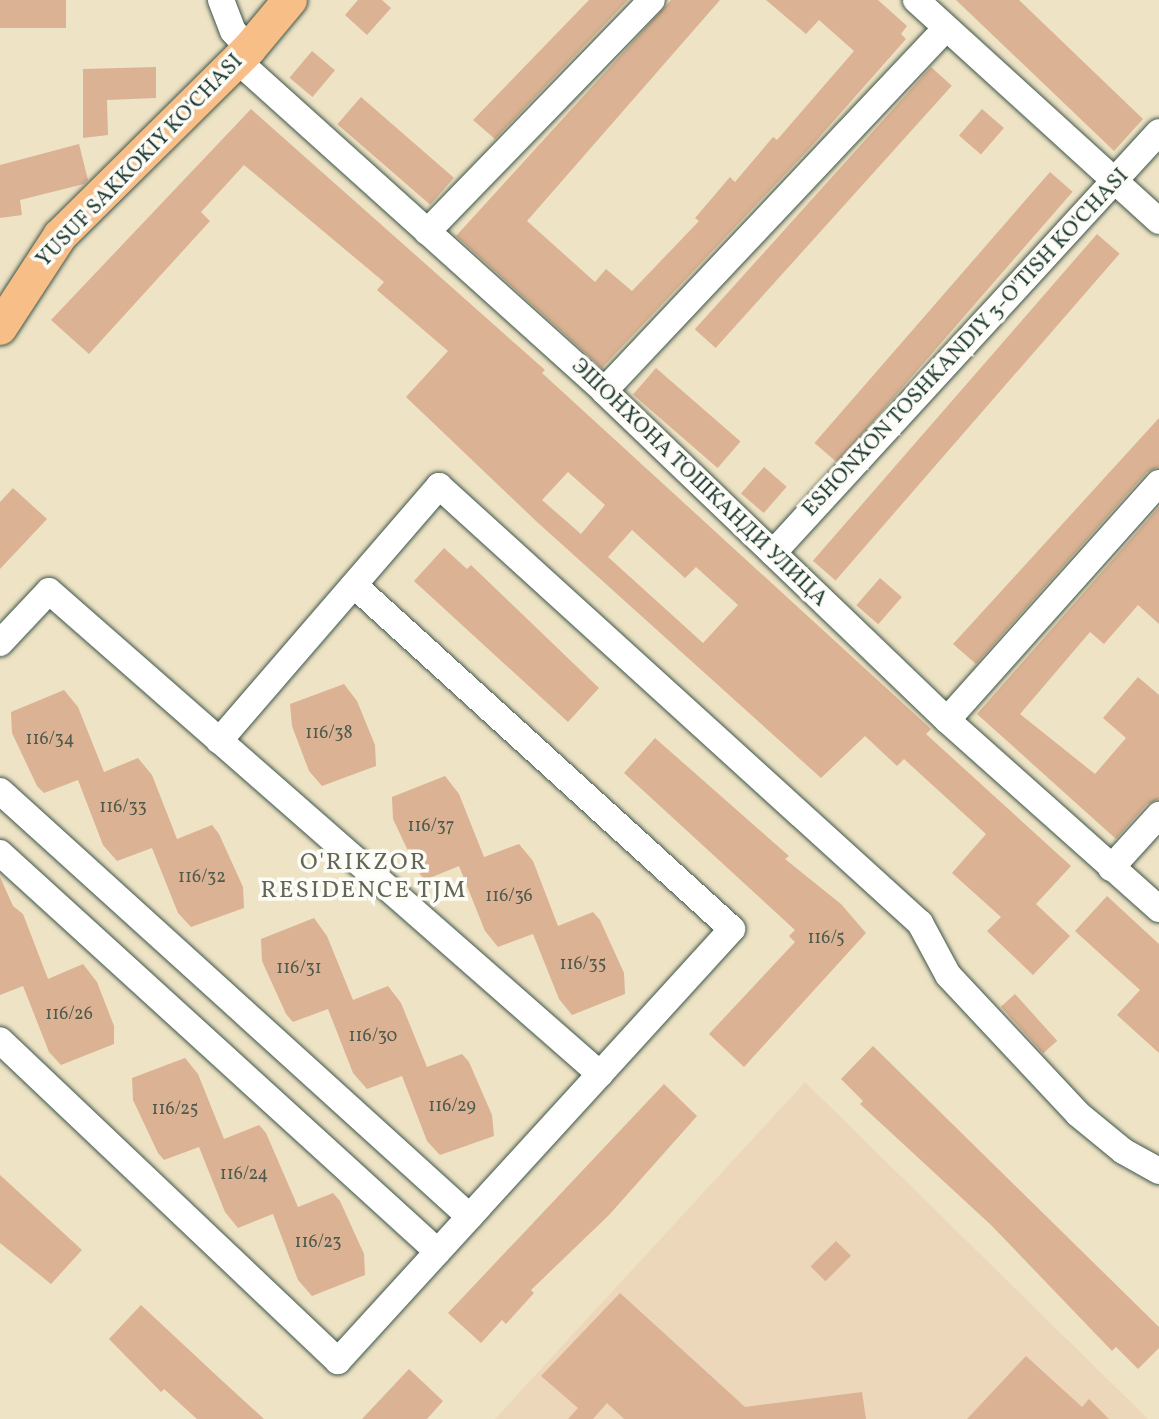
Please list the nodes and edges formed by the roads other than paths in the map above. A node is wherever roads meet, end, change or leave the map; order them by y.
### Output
1 (221, 0) edge
2 (290, 0) edge
3 (652, 0) edge
4 (916, 0) edge
5 (945, 29) junction
6 (243, 54) junction
7 (1159, 132) edge
8 (1115, 180) junction
9 (1159, 221) edge
10 (427, 232) junction
11 (0, 328) edge
12 (604, 391) junction
13 (1159, 483) edge
14 (773, 553) junction
15 (354, 585) junction
16 (0, 643) edge
17 (947, 720) junction
18 (219, 741) junction
19 (0, 791) edge
20 (1159, 815) edge
21 (0, 853) edge
22 (1111, 868) junction
23 (1159, 909) edge
24 (0, 1040) edge
25 (600, 1074) junction
26 (1159, 1171) edge
27 (470, 1217) junction
28 (438, 1252) junction

1 - 6 street, ЭШОНХОНА ТОШКАНДИ УЛИЦА
2 - 6 main road, YUSUF SAKKOKIY KO'CHASI
3 - 10 street
4 - 5 street
5 - 8 street
5 - 12 street
6 - 10 street, ЭШОНХОНА ТОШКАНДИ УЛИЦА
6 - 11 main road, YUSUF SAKKOKIY KO'CHASI
7 - 8 street, ESHONXON TOSHKANDIY 3-O'TISH KO'CHASI
8 - 9 street
8 - 14 street, ESHONXON TOSHKANDIY 3-O'TISH KO'CHASI
10 - 12 street, ЭШОНХОНА ТОШКАНДИ УЛИЦА
12 - 14 street, ЭШОНХОНА ТОШКАНДИ УЛИЦА
13 - 17 street
14 - 17 street, ЭШОНХОНА ТОШКАНДИ УЛИЦА
15 - 18 street
15 - 25 street
15 - 26 street
16 - 18 street
17 - 22 street, ЭШОНХОНА ТОШКАНДИ УЛИЦА
18 - 25 street
19 - 27 street
20 - 22 street
21 - 28 street
22 - 23 street, ЭШОНХОНА ТОШКАНДИ УЛИЦА
24 - 28 street
25 - 27 street
27 - 28 street

